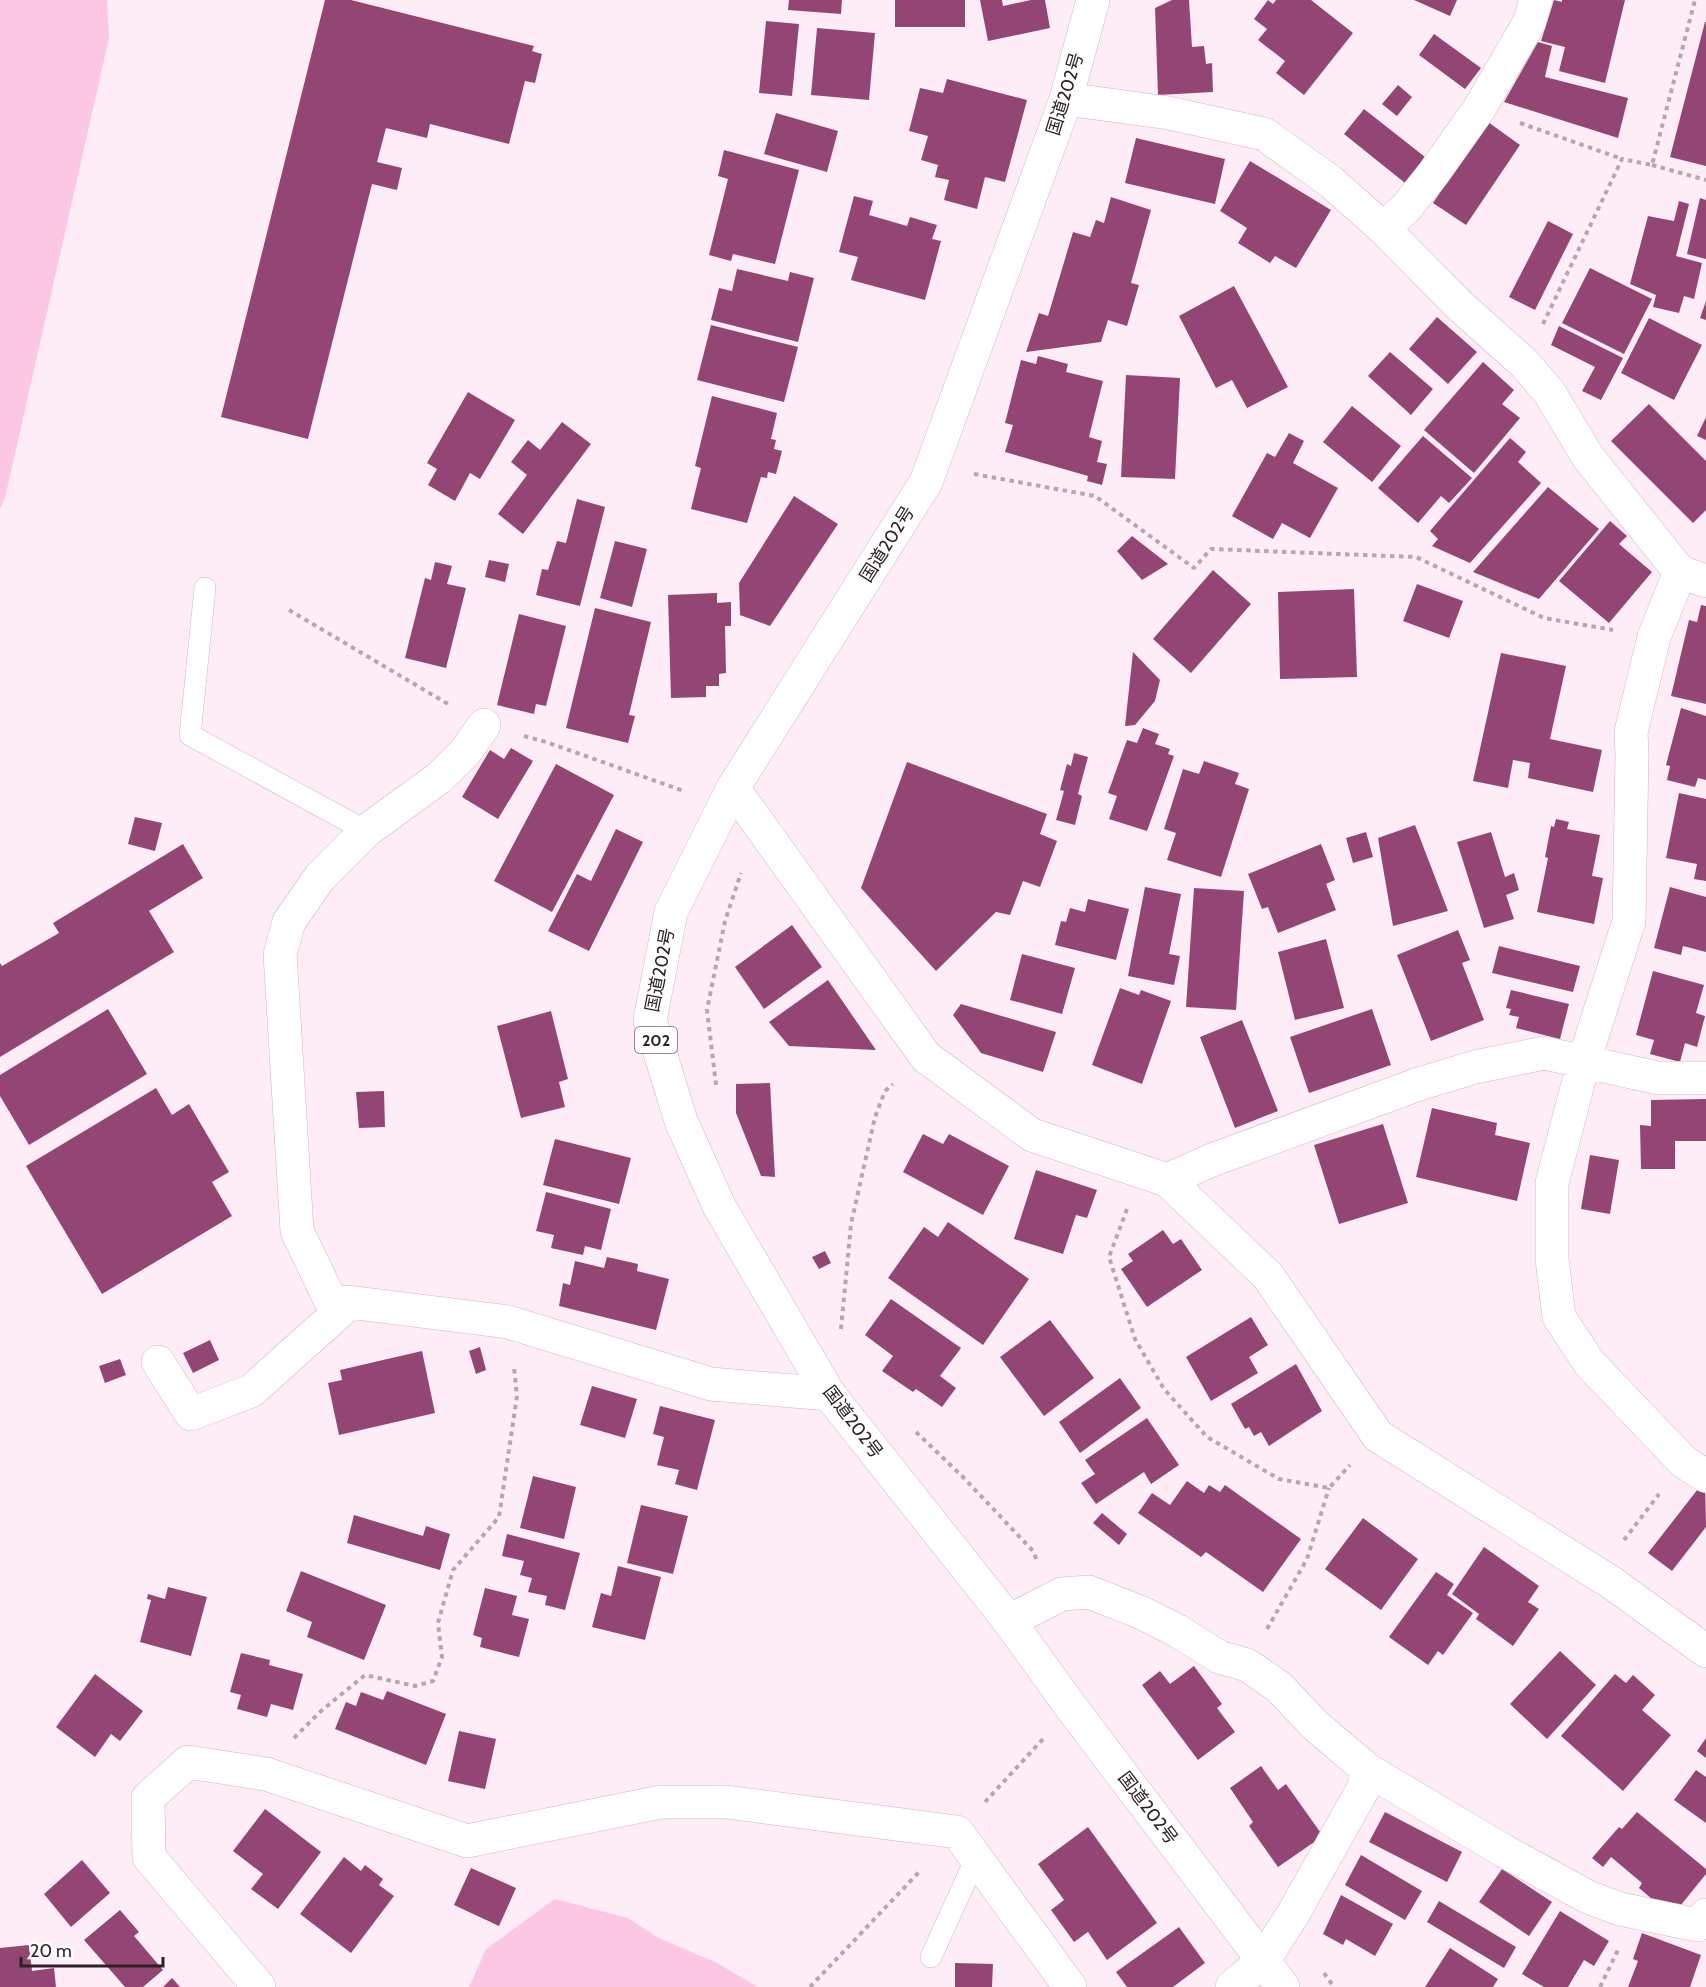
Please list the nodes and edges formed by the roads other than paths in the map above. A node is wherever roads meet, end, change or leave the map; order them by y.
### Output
1 (1093, 0) edge
2 (1536, 0) edge
3 (1066, 99) junction
4 (1383, 228) junction
5 (1693, 577) edge
6 (205, 588) dead end
7 (484, 725) dead end
8 (733, 788) junction
9 (366, 831) junction
10 (1584, 1061) junction
11 (1706, 1078) edge
12 (1154, 1176) junction
13 (337, 1314) junction
14 (158, 1362) dead end
15 (829, 1394) junction
16 (1695, 1469) edge
17 (1009, 1621) junction
18 (1706, 1651) edge
19 (1368, 1770) junction
20 (976, 1858) junction
21 (1706, 1915) edge
22 (931, 1957) dead end
23 (1263, 1961) junction
24 (259, 1987) edge
25 (1070, 1987) edge
26 (1232, 1987) edge
27 (1283, 1987) edge

1 - 3 main road, 国道202号 / 202
2 - 4 main road
3 - 4 main road
3 - 8 main road, 国道202号 / 202
4 - 5 main road
5 - 10 main road
6 - 9 lane
7 - 9 main road
8 - 12 main road
8 - 15 main road, 国道202号 / 202
9 - 13 main road
10 - 11 main road
10 - 12 main road
10 - 16 main road
12 - 18 main road
13 - 14 main road
13 - 15 main road
15 - 17 main road, 国道202号 / 202
17 - 19 main road
17 - 23 main road, 国道202号 / 202
19 - 21 main road
19 - 23 main road
20 - 22 lane
20 - 24 main road
20 - 25 main road
23 - 26 main road
23 - 27 main road, 国道202号 / 202

